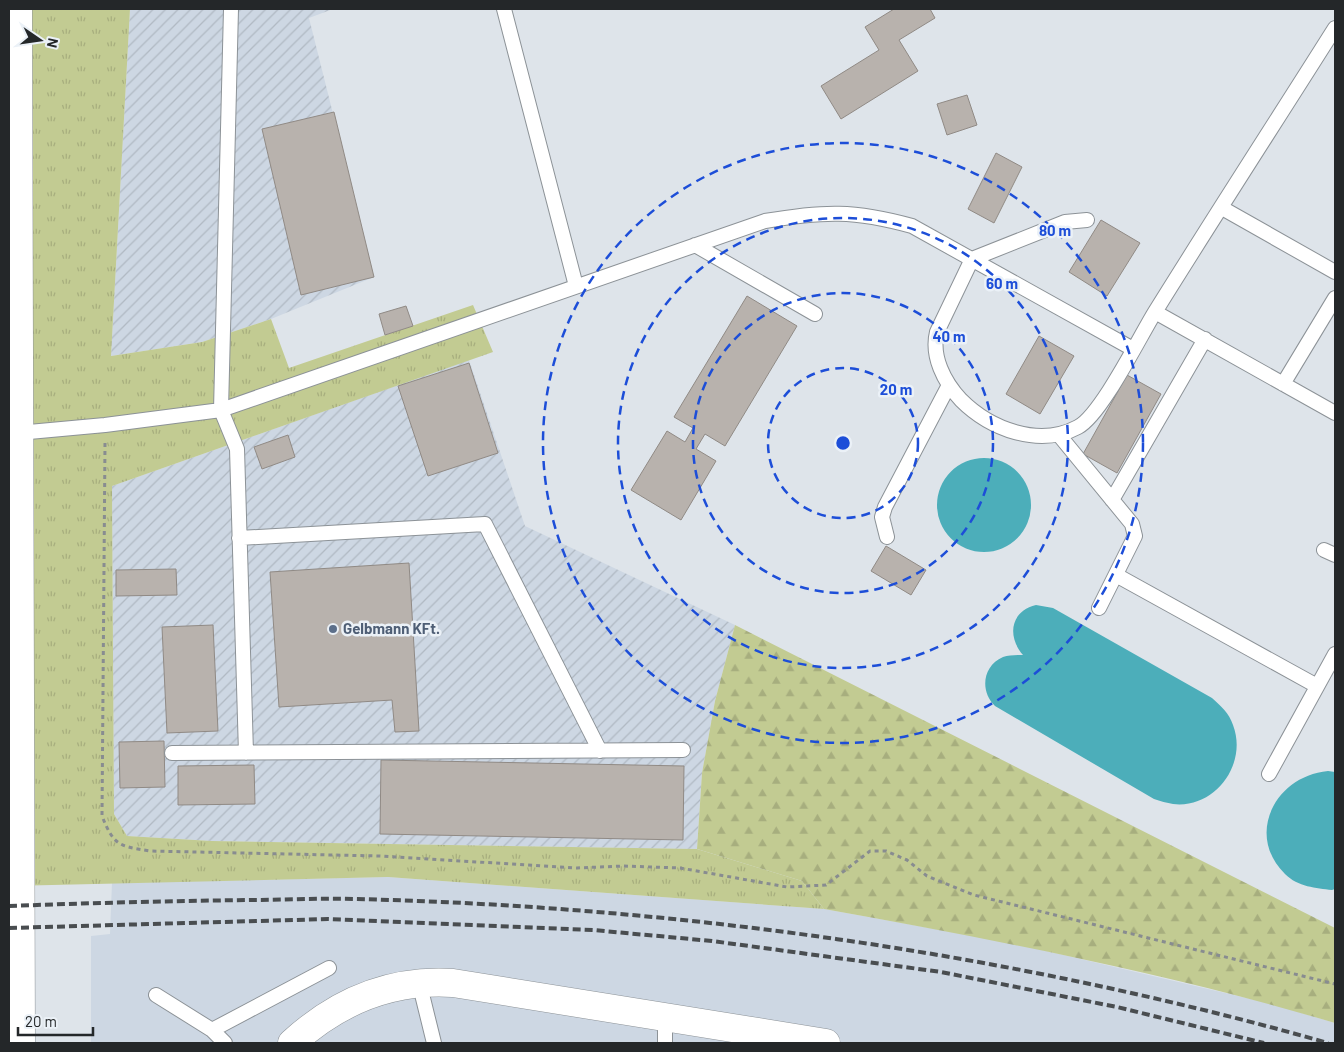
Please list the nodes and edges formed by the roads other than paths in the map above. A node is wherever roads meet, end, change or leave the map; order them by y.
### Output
1 (18, 9) edge
2 (231, 9) edge
3 (504, 9) edge
4 (1335, 28) edge
5 (1329, 50) edge
6 (13, 104) edge
7 (1222, 208) junction
8 (1087, 220) dead end
9 (695, 245) junction
10 (972, 259) junction
11 (1335, 272) edge
12 (576, 286) junction
13 (1335, 298) edge
14 (1155, 312) junction
15 (814, 314) dead end
16 (1205, 339) junction
17 (1133, 349) junction
18 (1283, 384) junction
19 (949, 385) junction
20 (221, 410) junction
21 (1335, 413) edge
22 (18, 433) junction
23 (1059, 435) junction
24 (1112, 500) junction
25 (14, 501) edge
26 (239, 538) junction
27 (887, 538) dead end
28 (1116, 576) junction
29 (1099, 608) dead end
30 (1335, 654) edge
31 (1317, 686) junction
32 (683, 750) dead end
33 (600, 751) junction
34 (172, 753) dead end
35 (246, 753) junction
36 (1269, 774) dead end
37 (329, 968) dead end
38 (418, 982) junction
39 (156, 995) dead end
40 (212, 1030) junction
41 (665, 1031) edge
42 (21, 1043) edge
43 (225, 1043) edge
44 (292, 1043) edge
45 (434, 1043) edge
46 (826, 1043) edge

1 - 6 main road
2 - 20 lane
3 - 12 lane
4 - 5 lane
5 - 7 lane
6 - 22 main road
7 - 11 lane
7 - 14 lane
8 - 10 lane
9 - 10 lane
9 - 12 lane
9 - 15 lane
10 - 17 lane
10 - 19 lane
12 - 20 lane
13 - 18 lane
14 - 16 lane
14 - 17 lane
16 - 18 lane
16 - 24 lane
17 - 23 lane
18 - 21 lane
19 - 23 lane
19 - 27 lane
20 - 22 lane
20 - 26 lane
22 - 25 main road
23 - 24 lane
24 - 28 lane
25 - 42 main road
26 - 33 lane
26 - 35 lane
28 - 29 lane
28 - 31 lane
30 - 31 lane
31 - 36 lane
32 - 33 lane
33 - 35 lane
34 - 35 lane
37 - 40 lane
38 - 41 main road
38 - 44 main road
38 - 45 lane
39 - 40 lane
40 - 43 lane
41 - 46 main road

